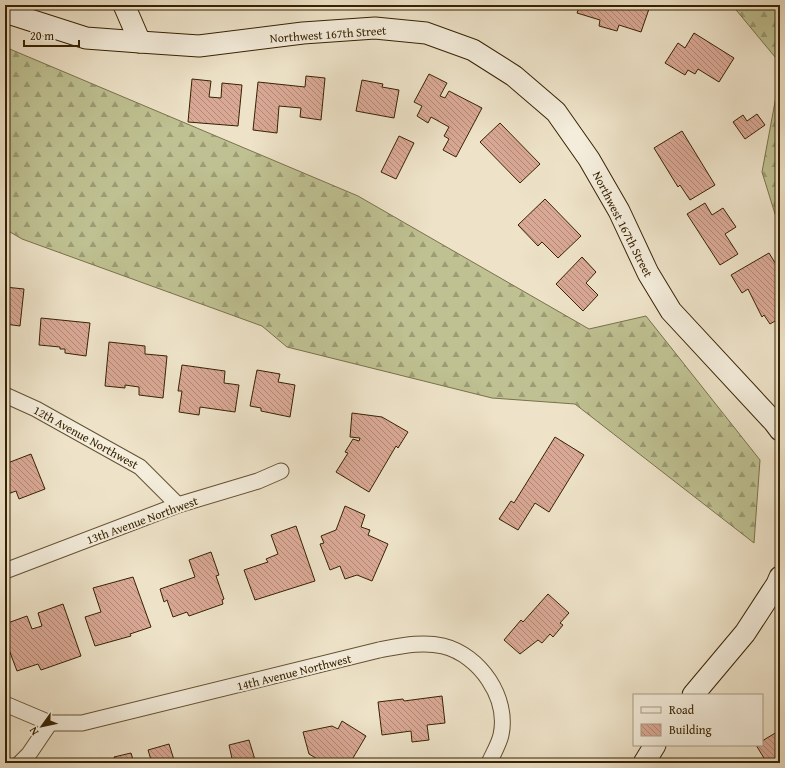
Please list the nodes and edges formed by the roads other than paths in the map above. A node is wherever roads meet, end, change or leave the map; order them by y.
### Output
1 (124, 5) edge
2 (5, 12) edge
3 (140, 42) junction
4 (5, 395) edge
5 (780, 430) edge
6 (281, 470) dead end
7 (178, 505) junction
8 (5, 571) edge
9 (780, 577) edge
10 (694, 694) edge
11 (5, 704) edge
12 (50, 724) junction
13 (654, 746) edge
14 (20, 763) edge
15 (489, 763) edge
16 (644, 763) edge

1 - 3 street
2 - 3 street, Northwest 167th Street
3 - 5 street, Northwest 167th Street
4 - 7 street, 12th Avenue Northwest
6 - 7 street, 13th Avenue Northwest
7 - 8 street, 13th Avenue Northwest
9 - 10 street
11 - 12 street
12 - 14 street
12 - 15 street, 14th Avenue Northwest
13 - 16 street

